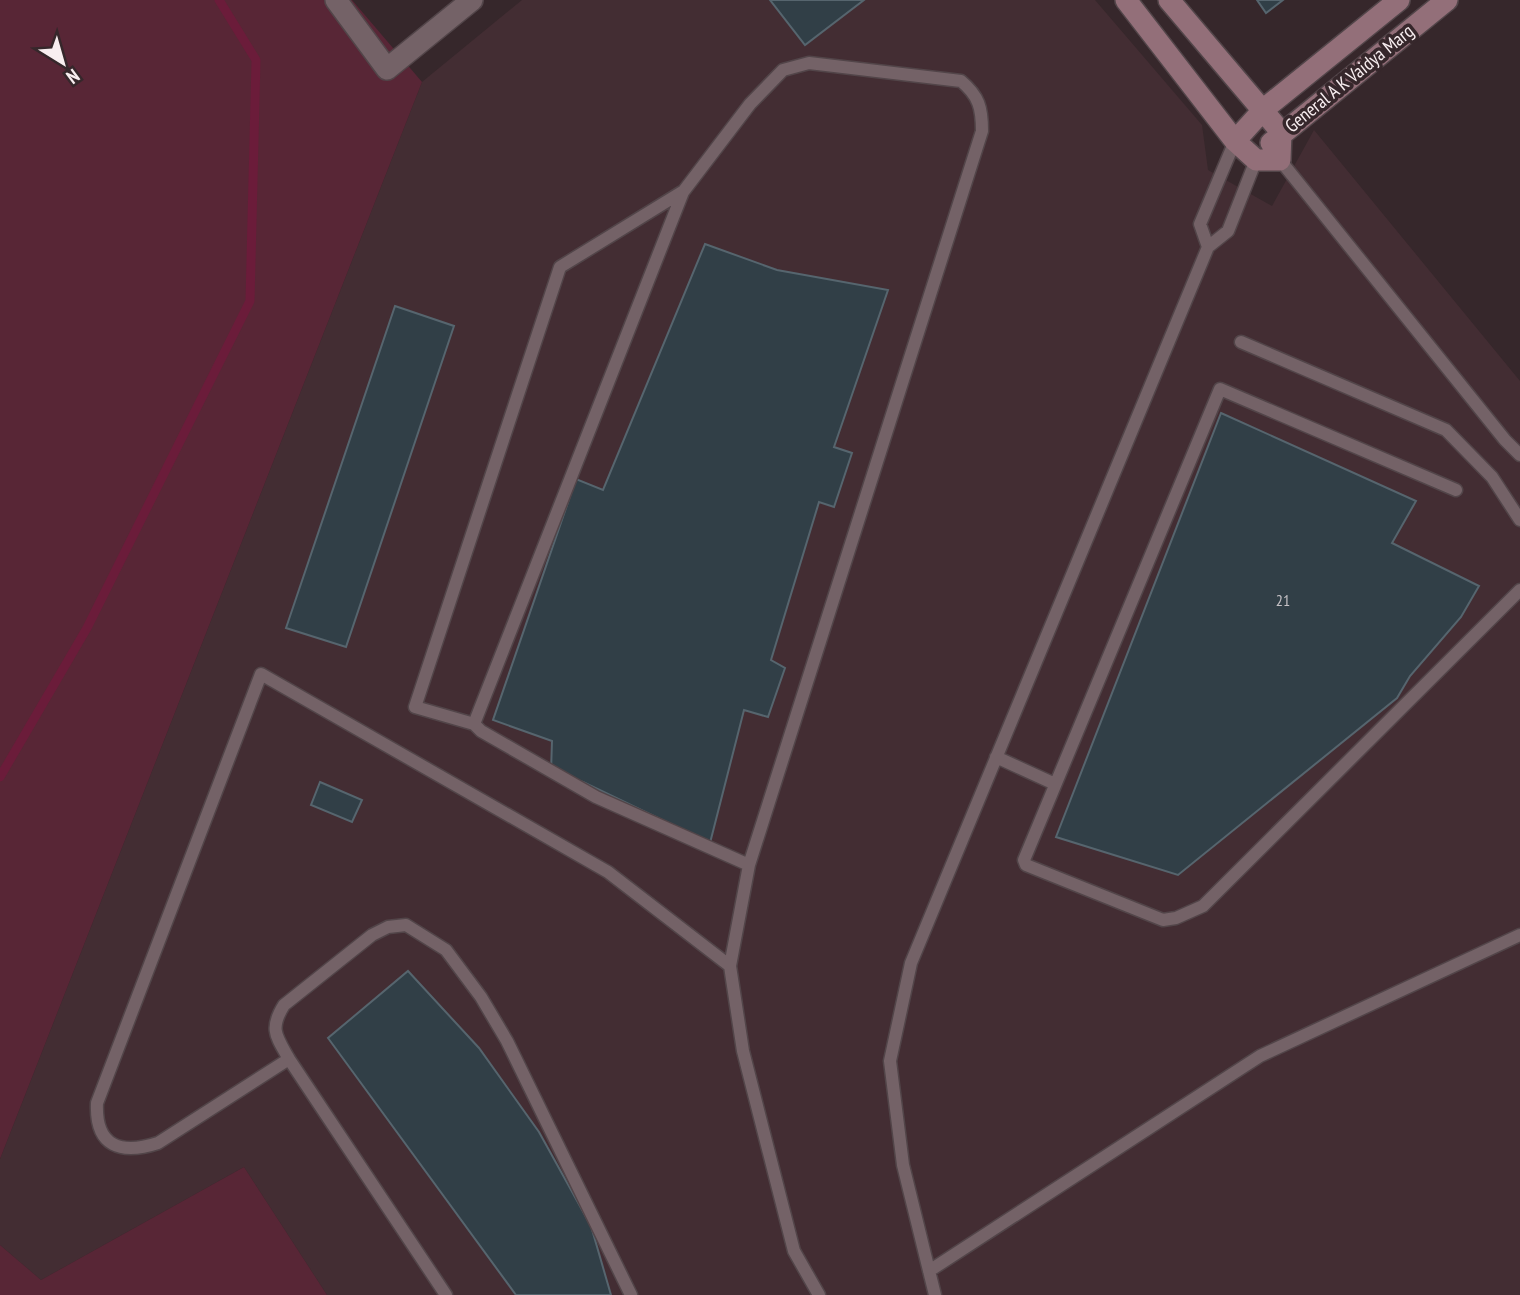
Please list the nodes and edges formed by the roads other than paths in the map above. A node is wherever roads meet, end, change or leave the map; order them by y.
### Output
1 (336, 0) edge
2 (471, 0) edge
3 (1126, 0) edge
4 (1170, 0) edge
5 (1399, 0) edge
6 (1447, 0) edge
7 (1264, 109) junction
8 (1281, 132) junction
9 (1235, 141) junction
10 (1256, 160) junction
11 (1280, 160) junction
12 (683, 192) junction
13 (1208, 247) junction
14 (1241, 342) dead end
15 (1520, 455) edge
16 (1456, 490) dead end
17 (1520, 520) edge
18 (1520, 590) edge
19 (474, 724) junction
20 (996, 757) junction
21 (1055, 784) junction
22 (749, 865) junction
23 (1520, 935) edge
24 (730, 966) junction
25 (289, 1059) junction
26 (929, 1271) junction
27 (446, 1295) edge
28 (631, 1295) edge
29 (819, 1295) edge
30 (935, 1295) edge

1 - 2 street
3 - 9 main road
4 - 7 main road
5 - 7 main road, General A K Vaidya Marg
6 - 8 main road, General A K Vaidya Marg
7 - 8 main road
7 - 9 main road, General A K Vaidya Marg
8 - 10 main road, General A K Vaidya Marg
8 - 11 main road
9 - 10 main road
9 - 13 lane
10 - 11 main road
10 - 13 lane
11 - 15 lane
12 - 19 lane
12 - 19 lane
12 - 22 lane
13 - 20 lane
14 - 17 lane
16 - 21 lane
18 - 21 lane
19 - 22 lane
20 - 21 lane
20 - 26 lane
22 - 24 lane
23 - 26 lane
24 - 25 lane
24 - 29 lane
25 - 27 lane
25 - 28 lane
26 - 30 lane

